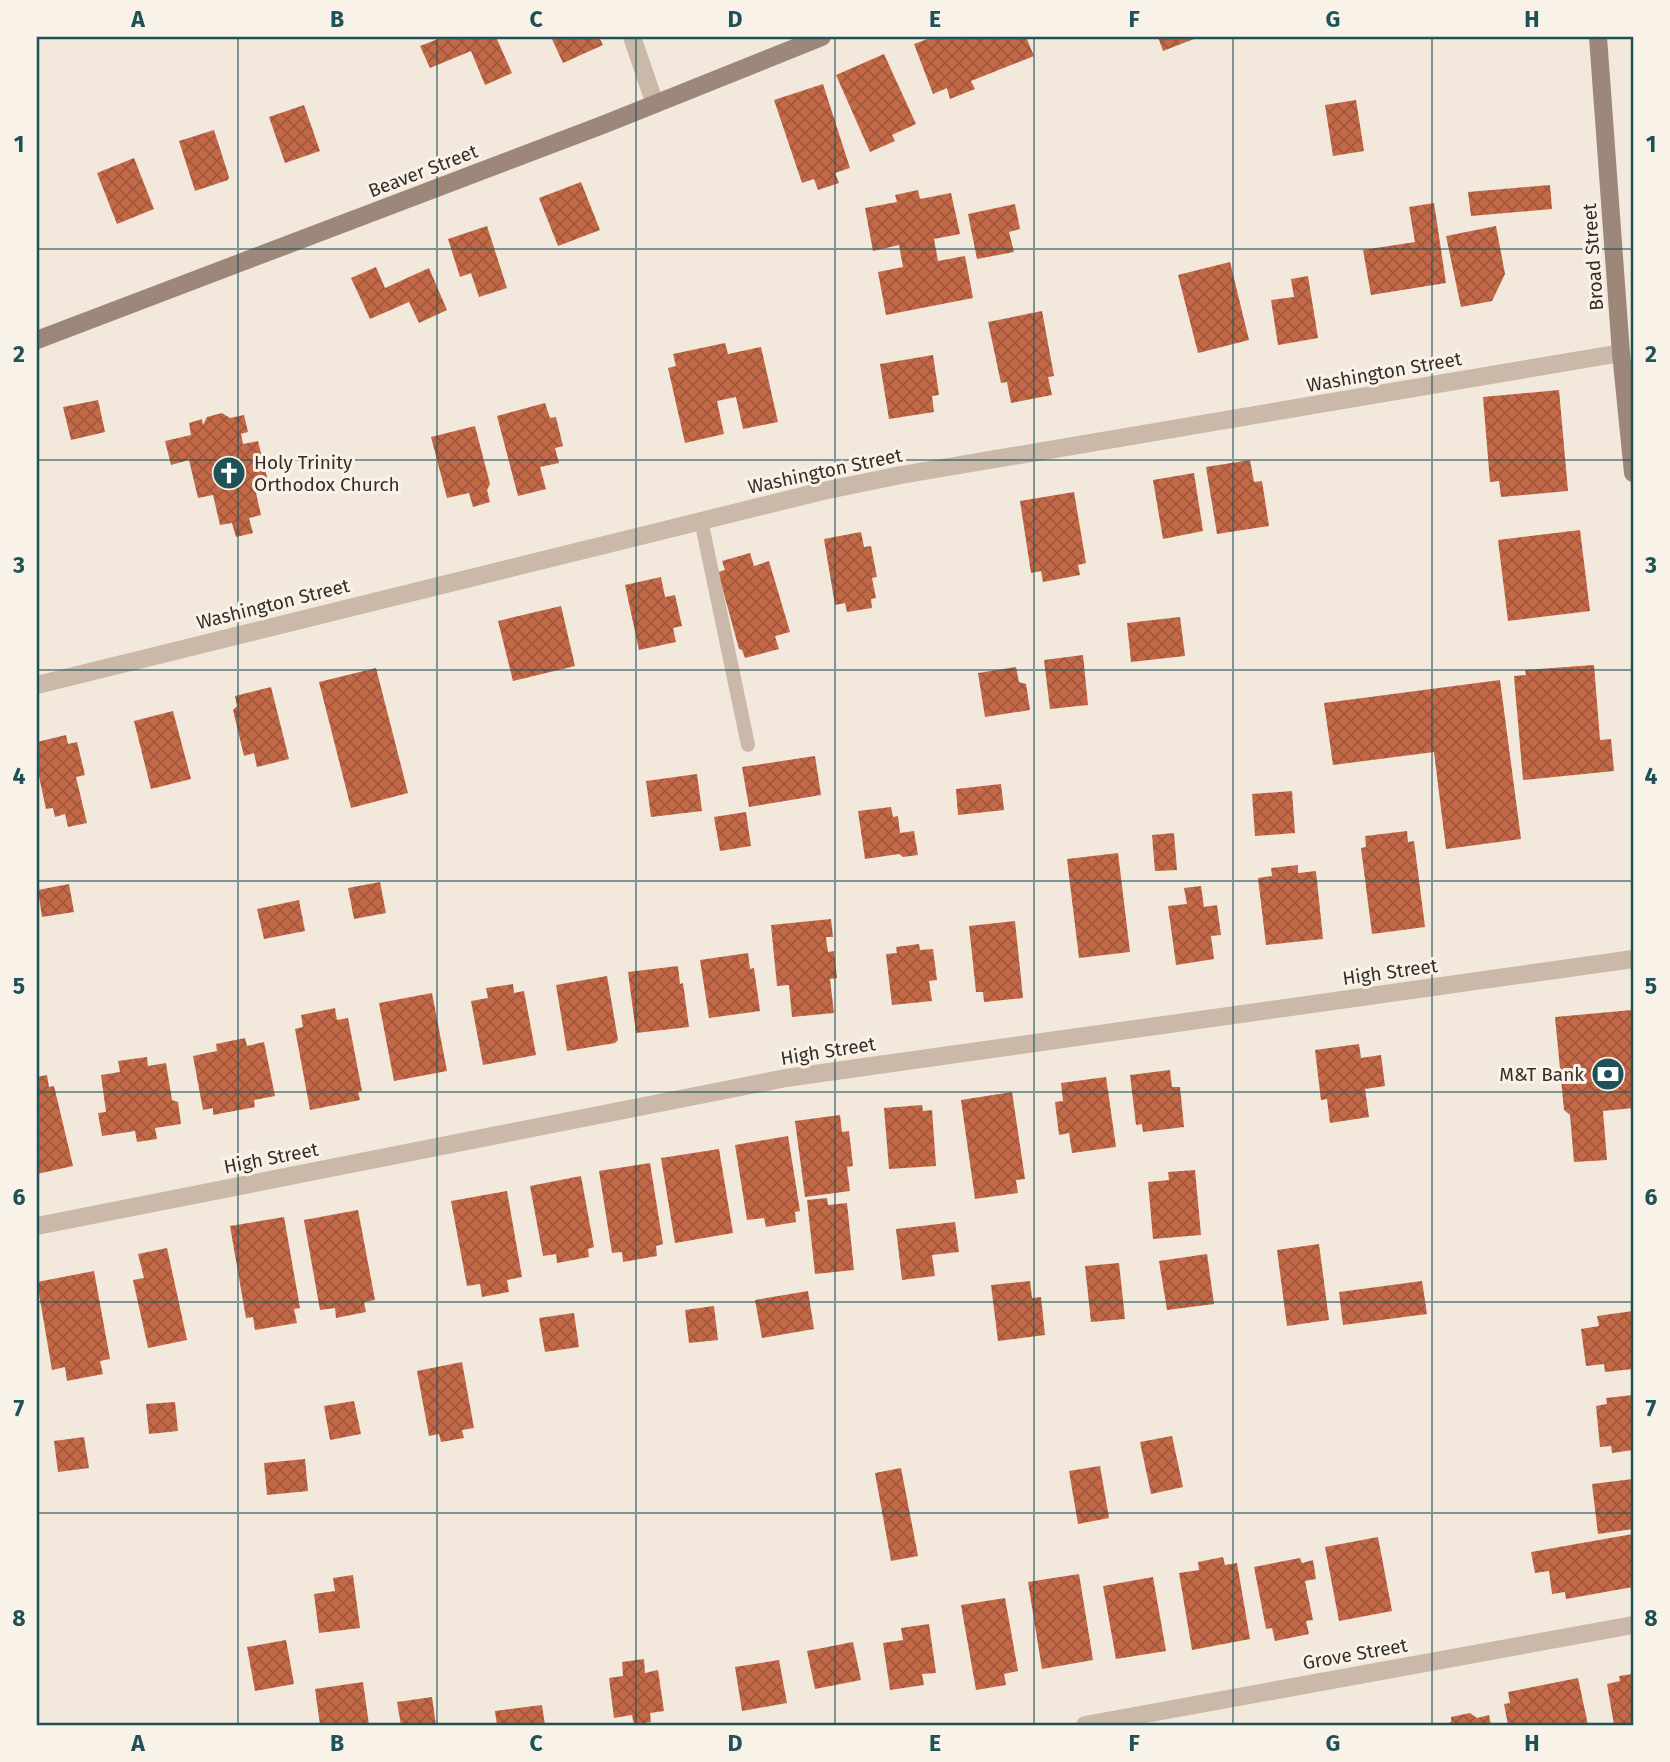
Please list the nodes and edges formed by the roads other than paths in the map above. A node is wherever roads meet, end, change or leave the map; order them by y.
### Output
1 (632, 37) edge
2 (822, 37) edge
3 (1598, 37) edge
4 (655, 104) junction
5 (37, 340) edge
6 (1627, 351) edge
7 (1633, 473) edge
8 (701, 520) junction
9 (37, 685) edge
10 (748, 745) dead end
11 (1633, 959) edge
12 (37, 1226) edge
13 (1633, 1625) edge
14 (1085, 1725) edge

1 - 4 street
2 - 4 main road, Beaver Street
3 - 6 main road, Broad Street
4 - 5 main road, Beaver Street
6 - 7 main road, Broad Street
6 - 8 street, Washington Street
8 - 9 street, Washington Street
8 - 10 lane
11 - 12 street, High Street
13 - 14 street, Grove Street

